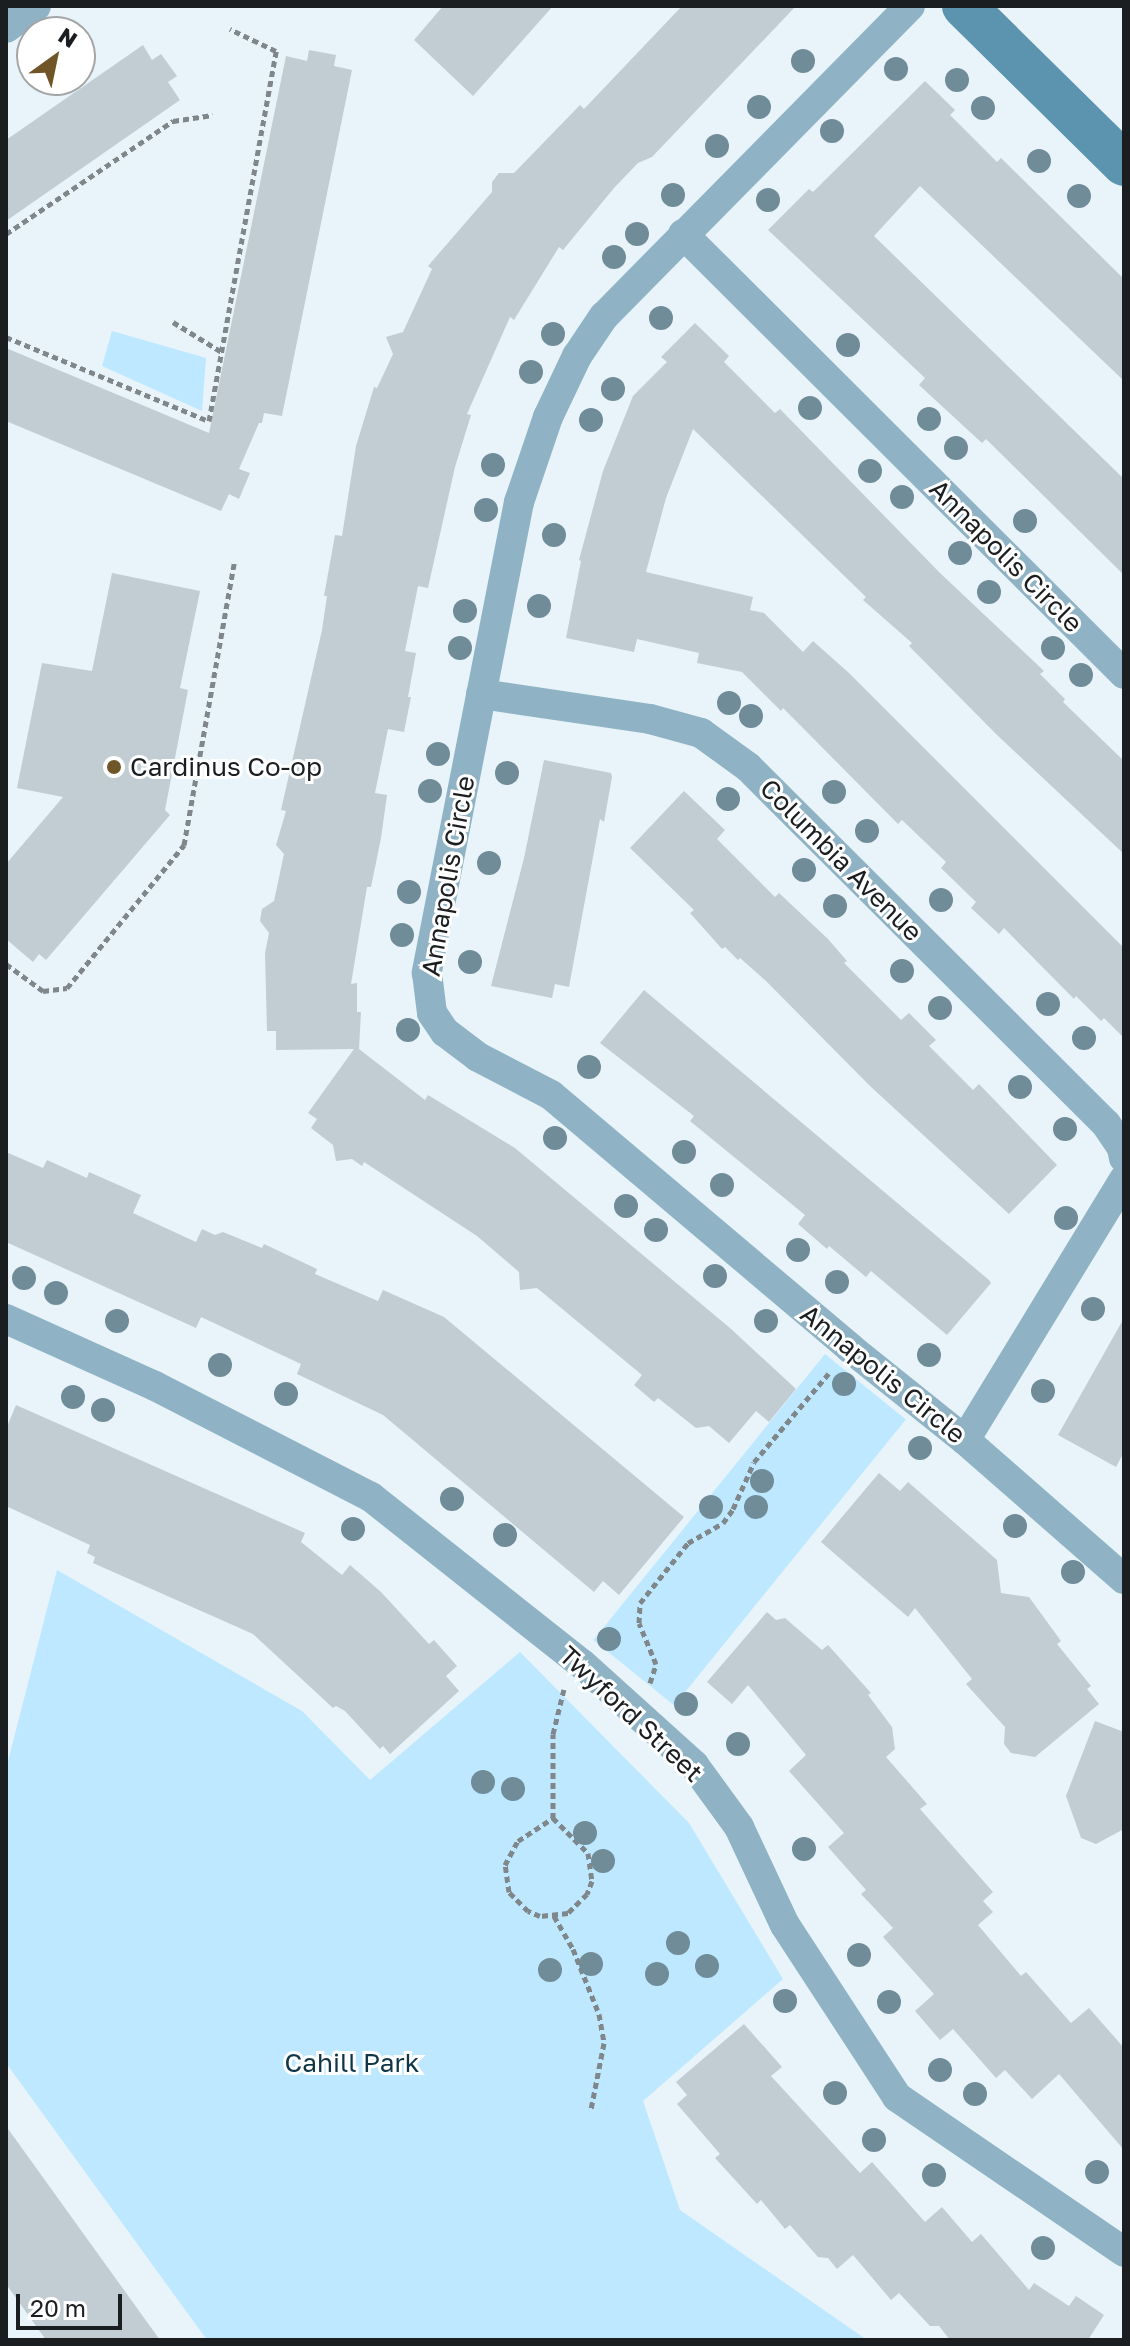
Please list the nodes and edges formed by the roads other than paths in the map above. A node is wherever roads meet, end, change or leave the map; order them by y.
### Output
1 (36, 6) edge
2 (910, 6) edge
3 (964, 6) edge
4 (6, 28) edge
5 (1124, 164) edge
6 (683, 234) junction
7 (1124, 674) edge
8 (481, 694) junction
9 (1124, 1158) edge
10 (1124, 1180) edge
11 (6, 1319) edge
12 (965, 1440) junction
13 (1124, 1579) edge
14 (1124, 2252) edge

1 - 4 street
2 - 6 street, Annapolis Circle
3 - 5 street
6 - 7 street, Annapolis Circle
6 - 8 street, Annapolis Circle
8 - 9 street, Columbia Avenue
8 - 12 street, Annapolis Circle
10 - 12 street
11 - 14 street, Twyford Street
12 - 13 street, Annapolis Circle

